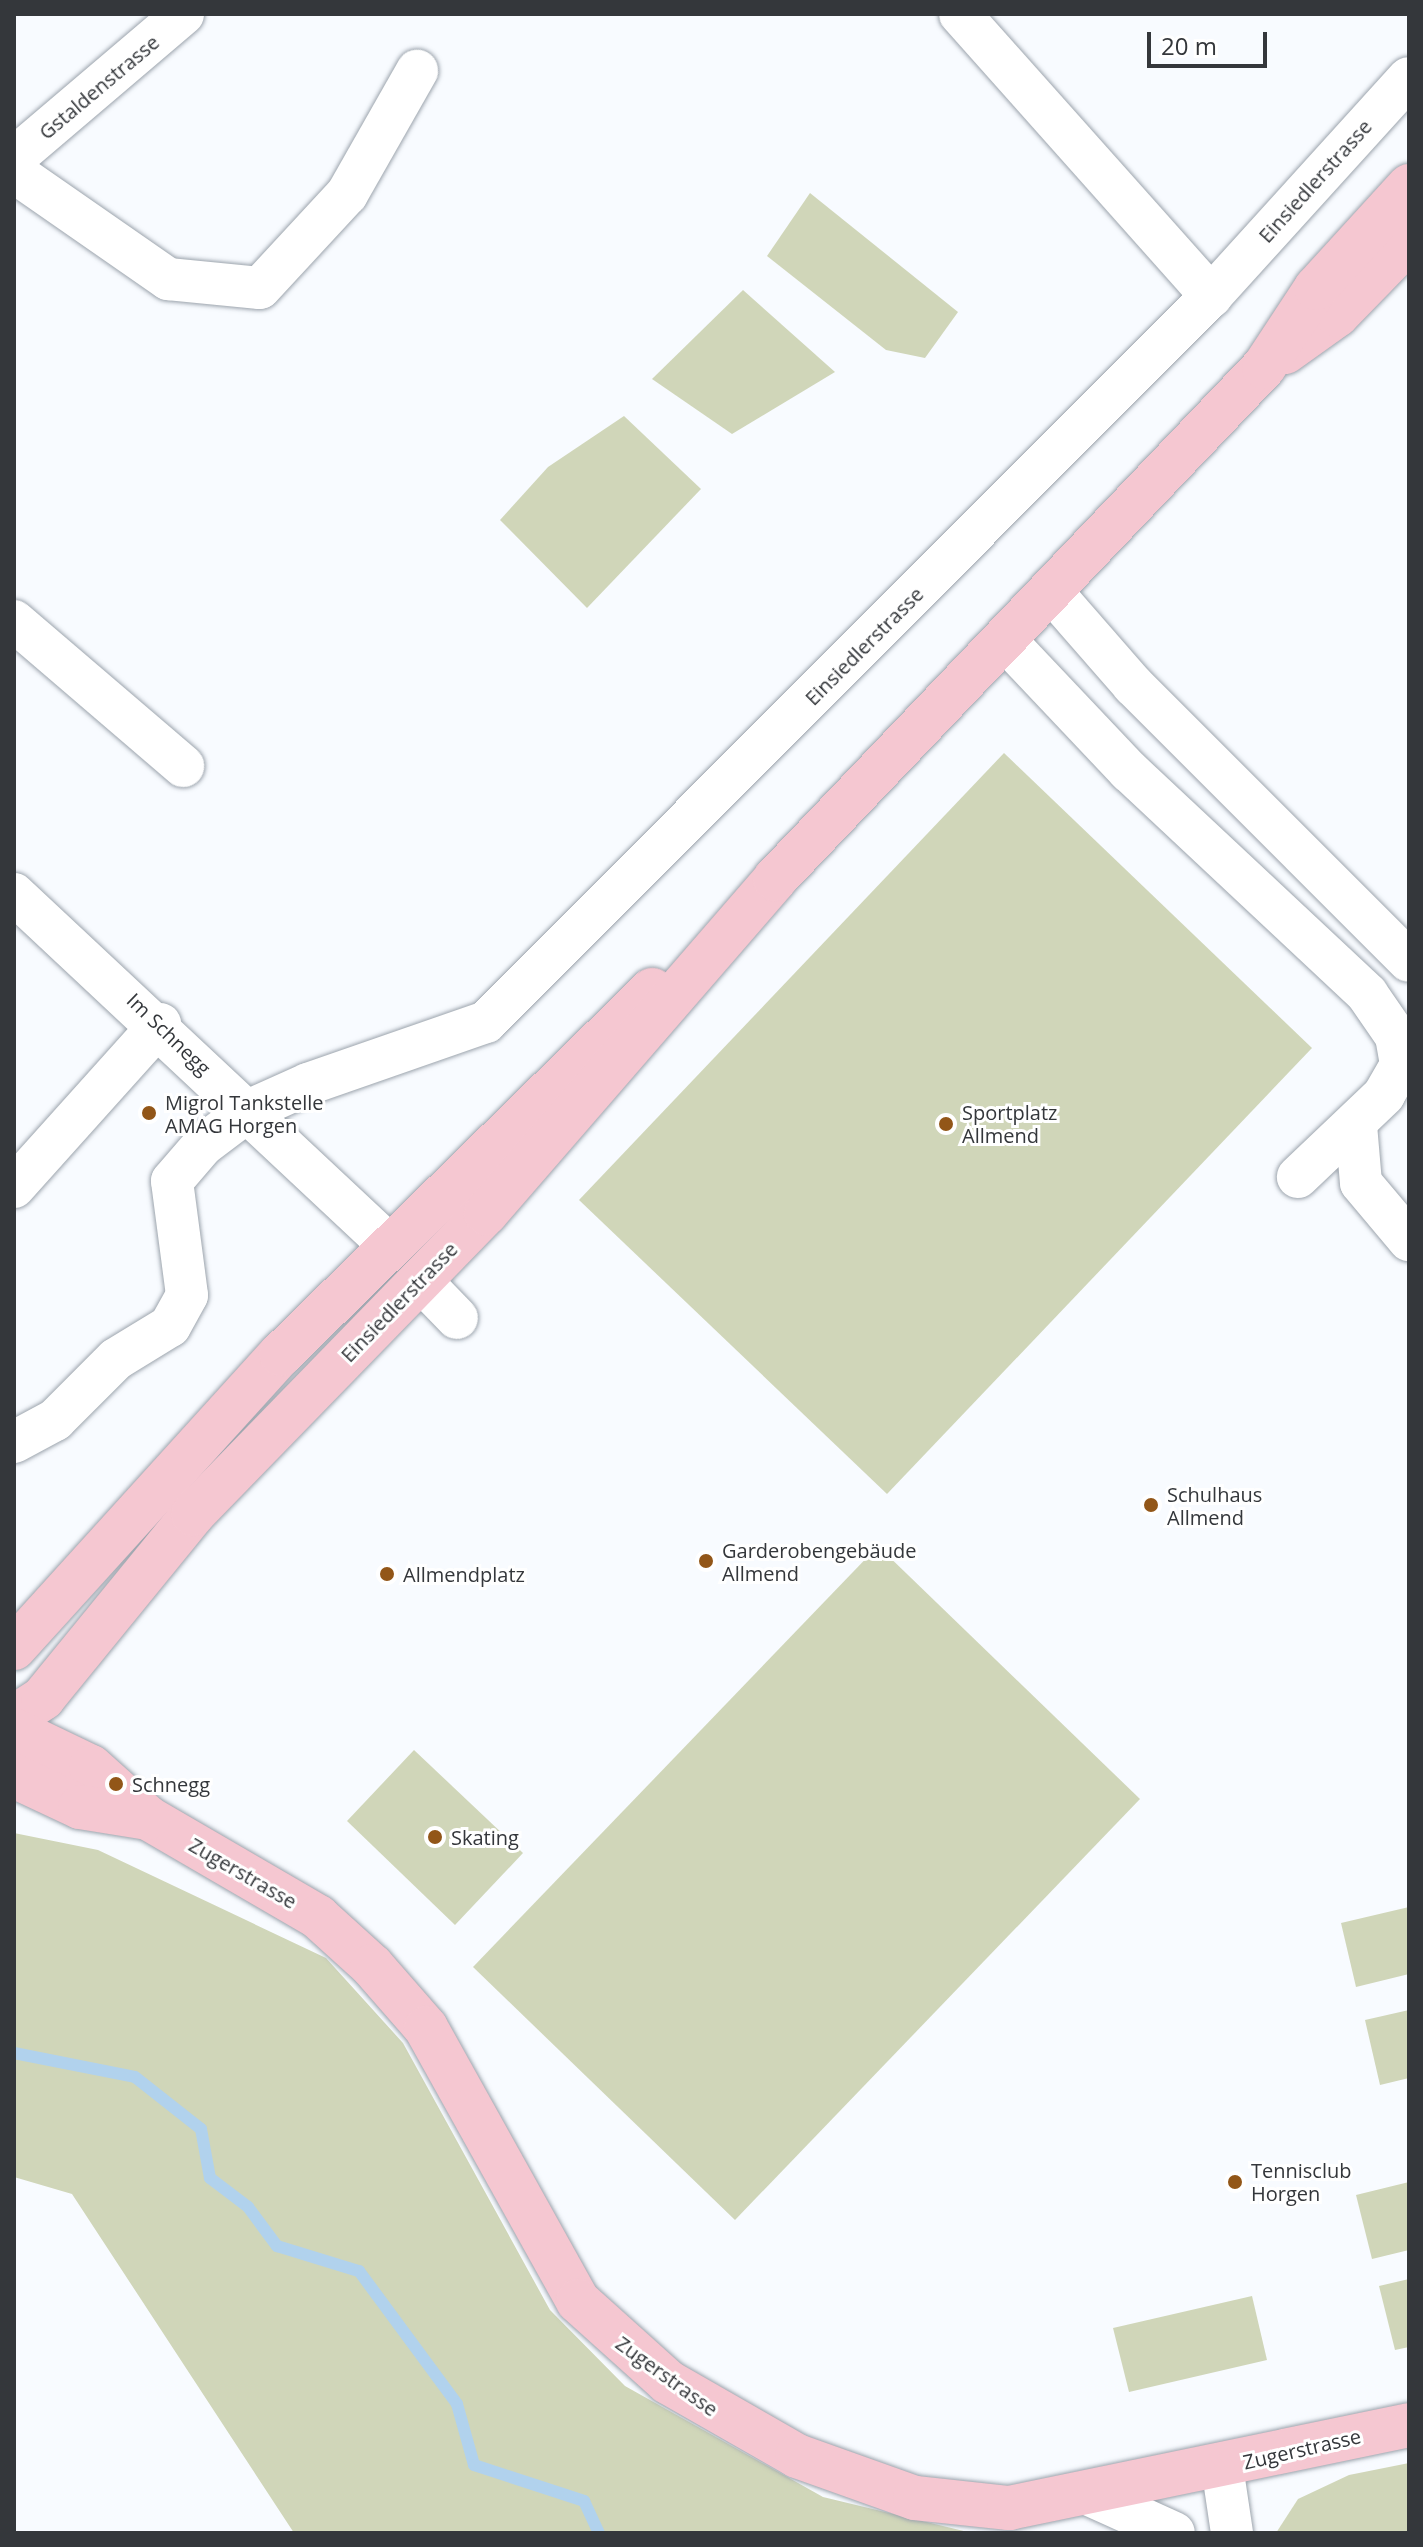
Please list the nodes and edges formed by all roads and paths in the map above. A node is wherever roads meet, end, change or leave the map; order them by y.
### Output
1 (183, 14) edge
2 (960, 14) edge
3 (417, 71) dead end
4 (1409, 78) edge
5 (14, 158) edge
6 (14, 172) edge
7 (1409, 186) edge
8 (1409, 241) edge
9 (1211, 296) junction
10 (1264, 367) junction
11 (1051, 591) junction
12 (14, 621) edge
13 (1004, 639) junction
14 (183, 766) dead end
15 (775, 879) junction
16 (14, 894) edge
17 (1409, 961) edge
18 (160, 1024) junction
19 (248, 1111) junction
20 (1356, 1125) junction
21 (1298, 1177) dead end
22 (14, 1187) edge
23 (1409, 1240) edge
24 (390, 1246) junction
25 (420, 1280) junction
26 (457, 1318) dead end
27 (14, 1442) edge
28 (14, 1648) edge
29 (14, 1717) edge
30 (14, 1730) edge
31 (14, 1776) edge
32 (148, 1818) junction
33 (1409, 2425) edge
34 (1222, 2466) junction
35 (1090, 2495) junction
36 (1174, 2533) edge
37 (1232, 2533) edge

1 - 5 street, Gstaldenstrasse
2 - 9 street
3 - 6 street
4 - 9 street, Einsiedlerstrasse
7 - 10 main road, Einsiedlerstrasse
8 - 10 main road, Einsiedlerstrasse
9 - 19 street, Einsiedlerstrasse
10 - 11 main road, Einsiedlerstrasse
11 - 13 main road, Einsiedlerstrasse
11 - 17 street
12 - 14 street
13 - 15 main road, Einsiedlerstrasse
13 - 20 street
15 - 24 main road, Einsiedlerstrasse
15 - 25 main road, Einsiedlerstrasse
16 - 18 street, Im Schnegg
18 - 19 street, Im Schnegg
18 - 22 street
19 - 24 street, Im Schnegg
19 - 27 street
20 - 21 street
20 - 23 street
24 - 25 main road
24 - 28 main road, Einsiedlerstrasse
25 - 26 street
25 - 29 main road, Einsiedlerstrasse
30 - 32 main road, Zugerstrasse
31 - 32 main road, Zugerstrasse
32 - 35 main road, Zugerstrasse
33 - 34 main road, Zugerstrasse
34 - 35 main road, Zugerstrasse
34 - 37 street
35 - 36 street

